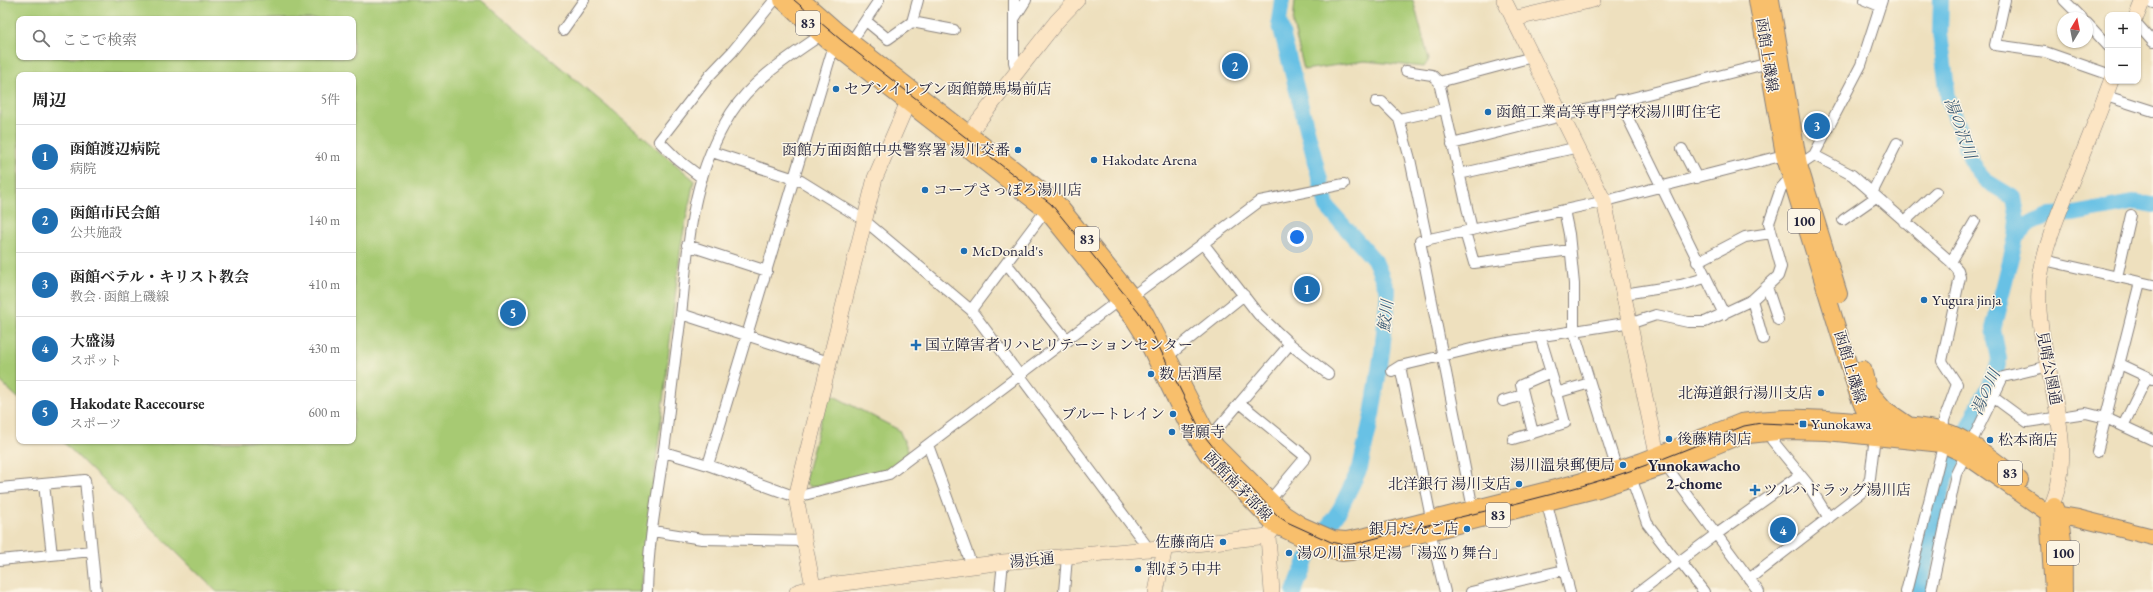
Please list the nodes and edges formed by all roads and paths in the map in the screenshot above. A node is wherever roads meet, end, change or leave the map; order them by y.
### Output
1 (584, 0) edge
2 (879, 0) edge
3 (1014, 0) edge
4 (1026, 0) edge
5 (1077, 0) edge
6 (1504, 0) edge
7 (1593, 0) edge
8 (1757, 0) edge
9 (1771, 0) edge
10 (1865, 0) edge
11 (2005, 0) edge
12 (2064, 0) edge
13 (777, 1) edge
14 (812, 1) edge
15 (916, 1) edge
16 (2149, 2) edge
17 (1881, 3) edge
18 (2076, 12) edge
19 (2140, 12) edge
20 (1014, 19) junction
21 (1513, 19) junction
22 (866, 21) junction
23 (912, 22) junction
24 (2141, 28) edge
25 (564, 30) dead end
26 (954, 30) dead end
27 (2093, 30) edge
28 (821, 35) junction
29 (845, 39) junction
30 (2153, 42) edge
31 (2105, 43) edge
32 (1525, 59) dead end
33 (1775, 62) junction
34 (1406, 71) dead end
35 (1017, 72) junction
36 (2105, 73) edge
37 (1439, 82) junction
38 (2110, 84) edge
39 (2106, 96) junction
40 (912, 97) junction
41 (1619, 100) junction
42 (1376, 102) dead end
43 (1444, 109) junction
44 (2153, 111) edge
45 (1560, 116) junction
46 (1399, 119) junction
47 (965, 138) junction
48 (1897, 143) dead end
49 (1452, 144) junction
50 (1570, 149) dead end
51 (1682, 149) dead end
52 (712, 152) junction
53 (1784, 155) junction
54 (1814, 155) junction
55 (1794, 171) junction
56 (1459, 174) junction
57 (702, 178) junction
58 (1697, 178) junction
59 (795, 179) junction
60 (1344, 184) dead end
61 (1662, 187) junction
62 (1936, 192) dead end
63 (1874, 195) junction
64 (1604, 200) junction
65 (1046, 210) junction
66 (1564, 210) junction
67 (2131, 215) dead end
68 (864, 220) junction
69 (1843, 220) dead end
70 (1975, 221) dead end
71 (1904, 222) junction
72 (1468, 231) junction
73 (1771, 234) junction
74 (1427, 240) junction
75 (1203, 243) junction
76 (687, 245) junction
77 (1570, 250) junction
78 (2044, 260) junction
79 (1697, 262) junction
80 (1951, 262) junction
81 (1010, 268) dead end
82 (767, 271) junction
83 (2117, 277) junction
84 (1705, 278) junction
85 (2140, 282) junction
86 (2153, 285) edge
87 (1767, 287) junction
88 (1630, 293) dead end
89 (1244, 295) junction
90 (1126, 298) junction
91 (1752, 300) junction
92 (971, 310) junction
93 (681, 314) junction
94 (1724, 314) junction
95 (1778, 320) dead end
96 (1630, 322) junction
97 (1574, 331) junction
98 (747, 336) junction
99 (1540, 336) junction
100 (1763, 339) dead end
101 (1068, 341) junction
102 (1290, 344) junction
103 (1443, 355) junction
104 (1168, 356) junction
105 (829, 362) junction
106 (2120, 364) junction
107 (2049, 366) junction
108 (1551, 372) junction
109 (1328, 374) dead end
110 (1021, 376) junction
111 (2150, 378) edge
112 (1590, 383) junction
113 (1556, 393) junction
114 (1864, 393) junction
115 (1523, 395) junction
116 (1993, 397) junction
117 (1503, 401) dead end
118 (1240, 403) junction
119 (2058, 417) junction
120 (2106, 418) junction
121 (1843, 419) junction
122 (1912, 426) junction
123 (2124, 426) junction
124 (1873, 427) junction
125 (1533, 433) junction
126 (1770, 433) junction
127 (1513, 439) dead end
128 (2153, 440) edge
129 (1206, 442) junction
130 (1957, 444) junction
131 (928, 445) junction
132 (664, 452) junction
133 (2097, 452) dead end
134 (1662, 460) junction
135 (708, 465) junction
136 (1617, 470) junction
137 (1800, 476) junction
138 (1633, 483) dead end
139 (44, 484) junction
140 (0, 488) edge
141 (796, 497) junction
142 (1270, 500) junction
143 (1547, 504) junction
144 (1473, 509) junction
145 (2053, 511) junction
146 (1829, 518) junction
147 (1276, 525) junction
148 (1431, 525) junction
149 (653, 530) junction
150 (1718, 533) junction
151 (2153, 537) edge
152 (804, 541) junction
153 (1165, 547) junction
154 (1149, 549) junction
155 (92, 551) junction
156 (52, 555) junction
157 (1066, 557) junction
158 (0, 560) edge
159 (1003, 562) junction
160 (1679, 562) junction
161 (972, 566) junction
162 (1564, 570) junction
163 (1750, 579) junction
164 (814, 590) edge
165 (1644, 590) edge
166 (1755, 590) edge
167 (96, 592) edge
168 (647, 592) edge
169 (797, 592) edge
170 (1000, 592) edge
171 (1064, 592) edge
172 (1156, 592) edge
173 (1272, 592) edge
174 (1446, 592) edge
175 (1471, 592) edge
176 (1570, 592) edge
177 (1704, 592) edge
178 (1906, 592) edge
179 (1931, 592) edge
180 (2053, 592) edge
181 (2064, 592) edge

1 - 25 street
2 - 22 street
3 - 20 street
4 - 20 street
5 - 35 street
6 - 21 street
7 - 21 street
8 - 33 main road, 函館上磯線 / 100
9 - 33 main road, 函館上磯線 / 100
10 - 17 street
11 - 36 street
12 - 18 street
13 - 28 main road, 83
13 - 57 street
14 - 29 main road, 83
15 - 23 street
16 - 19 street
17 - 54 street
20 - 35 street
21 - 45 street
22 - 23 street
22 - 29 street
23 - 26 street
24 - 30 street
27 - 31 street
28 - 29 main road, 83
28 - 52 street
29 - 40 main road, 83
29 - 59 street
32 - 37 street
33 - 41 street
33 - 53 main road, 函館上磯線 / 100
33 - 55 main road, 函館上磯線 / 100
34 - 37 street
35 - 47 street
37 - 43 street
38 - 39 street
39 - 44 street
39 - 78 street, 見晴公園通
40 - 47 main road, 83
40 - 68 street
41 - 45 street
41 - 61 street
42 - 46 street
43 - 46 street
43 - 49 street
45 - 49 street
45 - 64 street
46 - 74 street
47 - 65 main road, 函館南茅部線 / 83
47 - 90 main road, 83
48 - 63 street
49 - 56 street
50 - 56 street
51 - 58 street
52 - 57 street
52 - 59 street
53 - 55 main road, 函館上磯線 / 100
53 - 58 street
54 - 55 street
54 - 63 street
55 - 73 street
55 - 114 main road, 函館上磯線 / 100
56 - 72 street
57 - 76 street
58 - 61 street
59 - 68 street
59 - 82 street
60 - 75 street
61 - 64 street
61 - 79 street
62 - 71 street
63 - 69 street
63 - 71 street
64 - 66 street
64 - 96 street
65 - 90 main road, 函館南茅部線 / 83
65 - 92 street
66 - 72 street
66 - 77 street
67 - 83 street
68 - 92 street
68 - 105 street
70 - 80 street
71 - 80 street
72 - 74 street
72 - 77 street
73 - 79 street
73 - 87 street
74 - 103 street
75 - 89 street
75 - 90 street
76 - 82 street
76 - 93 street
77 - 97 street
78 - 83 street
78 - 107 street, 見晴公園通
79 - 84 street
80 - 130 street
81 - 101 street
82 - 98 street
83 - 85 street
84 - 88 street
84 - 94 street
85 - 86 street
85 - 106 street
87 - 91 street
87 - 95 street
89 - 102 street
89 - 104 street
90 - 101 street
90 - 104 main road, 83
90 - 129 main road, 函館南茅部線 / 83
91 - 94 street
91 - 100 street
92 - 110 street
93 - 98 street
93 - 132 street
94 - 96 street
96 - 97 street
96 - 134 street
97 - 99 street
97 - 112 street
98 - 105 street
98 - 135 street
99 - 103 street
99 - 108 street
101 - 110 street
102 - 109 street
102 - 118 street
103 - 144 street
103 - 148 street
104 - 129 main road, 83
105 - 141 street
106 - 111 street
106 - 120 street
107 - 116 street
107 - 119 street, 見晴公園通
108 - 113 street
108 - 115 street
110 - 131 street
110 - 154 street
111 - 123 street
112 - 113 street
112 - 136 street
113 - 125 street
114 - 121 main road
114 - 122 main road
114 - 124 main road, 函館上磯線 / 100
115 - 117 street
115 - 125 street
116 - 119 street
116 - 130 street
118 - 129 street
118 - 142 street
119 - 120 street
119 - 145 street, 見晴公園通
120 - 123 street
120 - 133 street
121 - 124 main road, 83
121 - 134 main road, 83
122 - 124 main road, 83
122 - 130 main road, 83
123 - 128 street
124 - 126 main road, 83
124 - 130 main road, 83
124 - 146 street
125 - 127 street
126 - 134 main road, 83
126 - 137 street
129 - 142 main road, 83
129 - 147 main road, 函館南茅部線 / 83
130 - 145 main road, 83
130 - 178 street
130 - 179 street
131 - 141 street
131 - 161 street
132 - 135 street
132 - 149 street
134 - 136 main road, 83
134 - 143 main road, 83
134 - 150 street
135 - 141 street
136 - 144 main road, 83
137 - 146 street
137 - 150 street
138 - 160 street
139 - 140 street
139 - 155 street
139 - 156 street
141 - 152 street
142 - 147 main road, 83
143 - 148 main road, 83
143 - 162 street
144 - 148 main road, 83
145 - 151 main road, 83
145 - 180 main road, 100
145 - 181 main road, 100
146 - 163 street
147 - 148 main road, 83
147 - 153 street, 湯浜通
147 - 173 street
148 - 174 street
149 - 152 street
149 - 168 street
150 - 160 street
150 - 163 street
152 - 164 street
153 - 154 street, 湯浜通
153 - 172 street
154 - 157 street, 湯浜通
155 - 156 street
155 - 167 street
156 - 158 street
157 - 159 street, 湯浜通
157 - 171 street
159 - 161 street, 湯浜通
159 - 170 street
160 - 165 street
160 - 177 street
161 - 164 street, 湯浜通
162 - 175 street
162 - 176 street
163 - 166 street
164 - 169 street, 湯浜通

